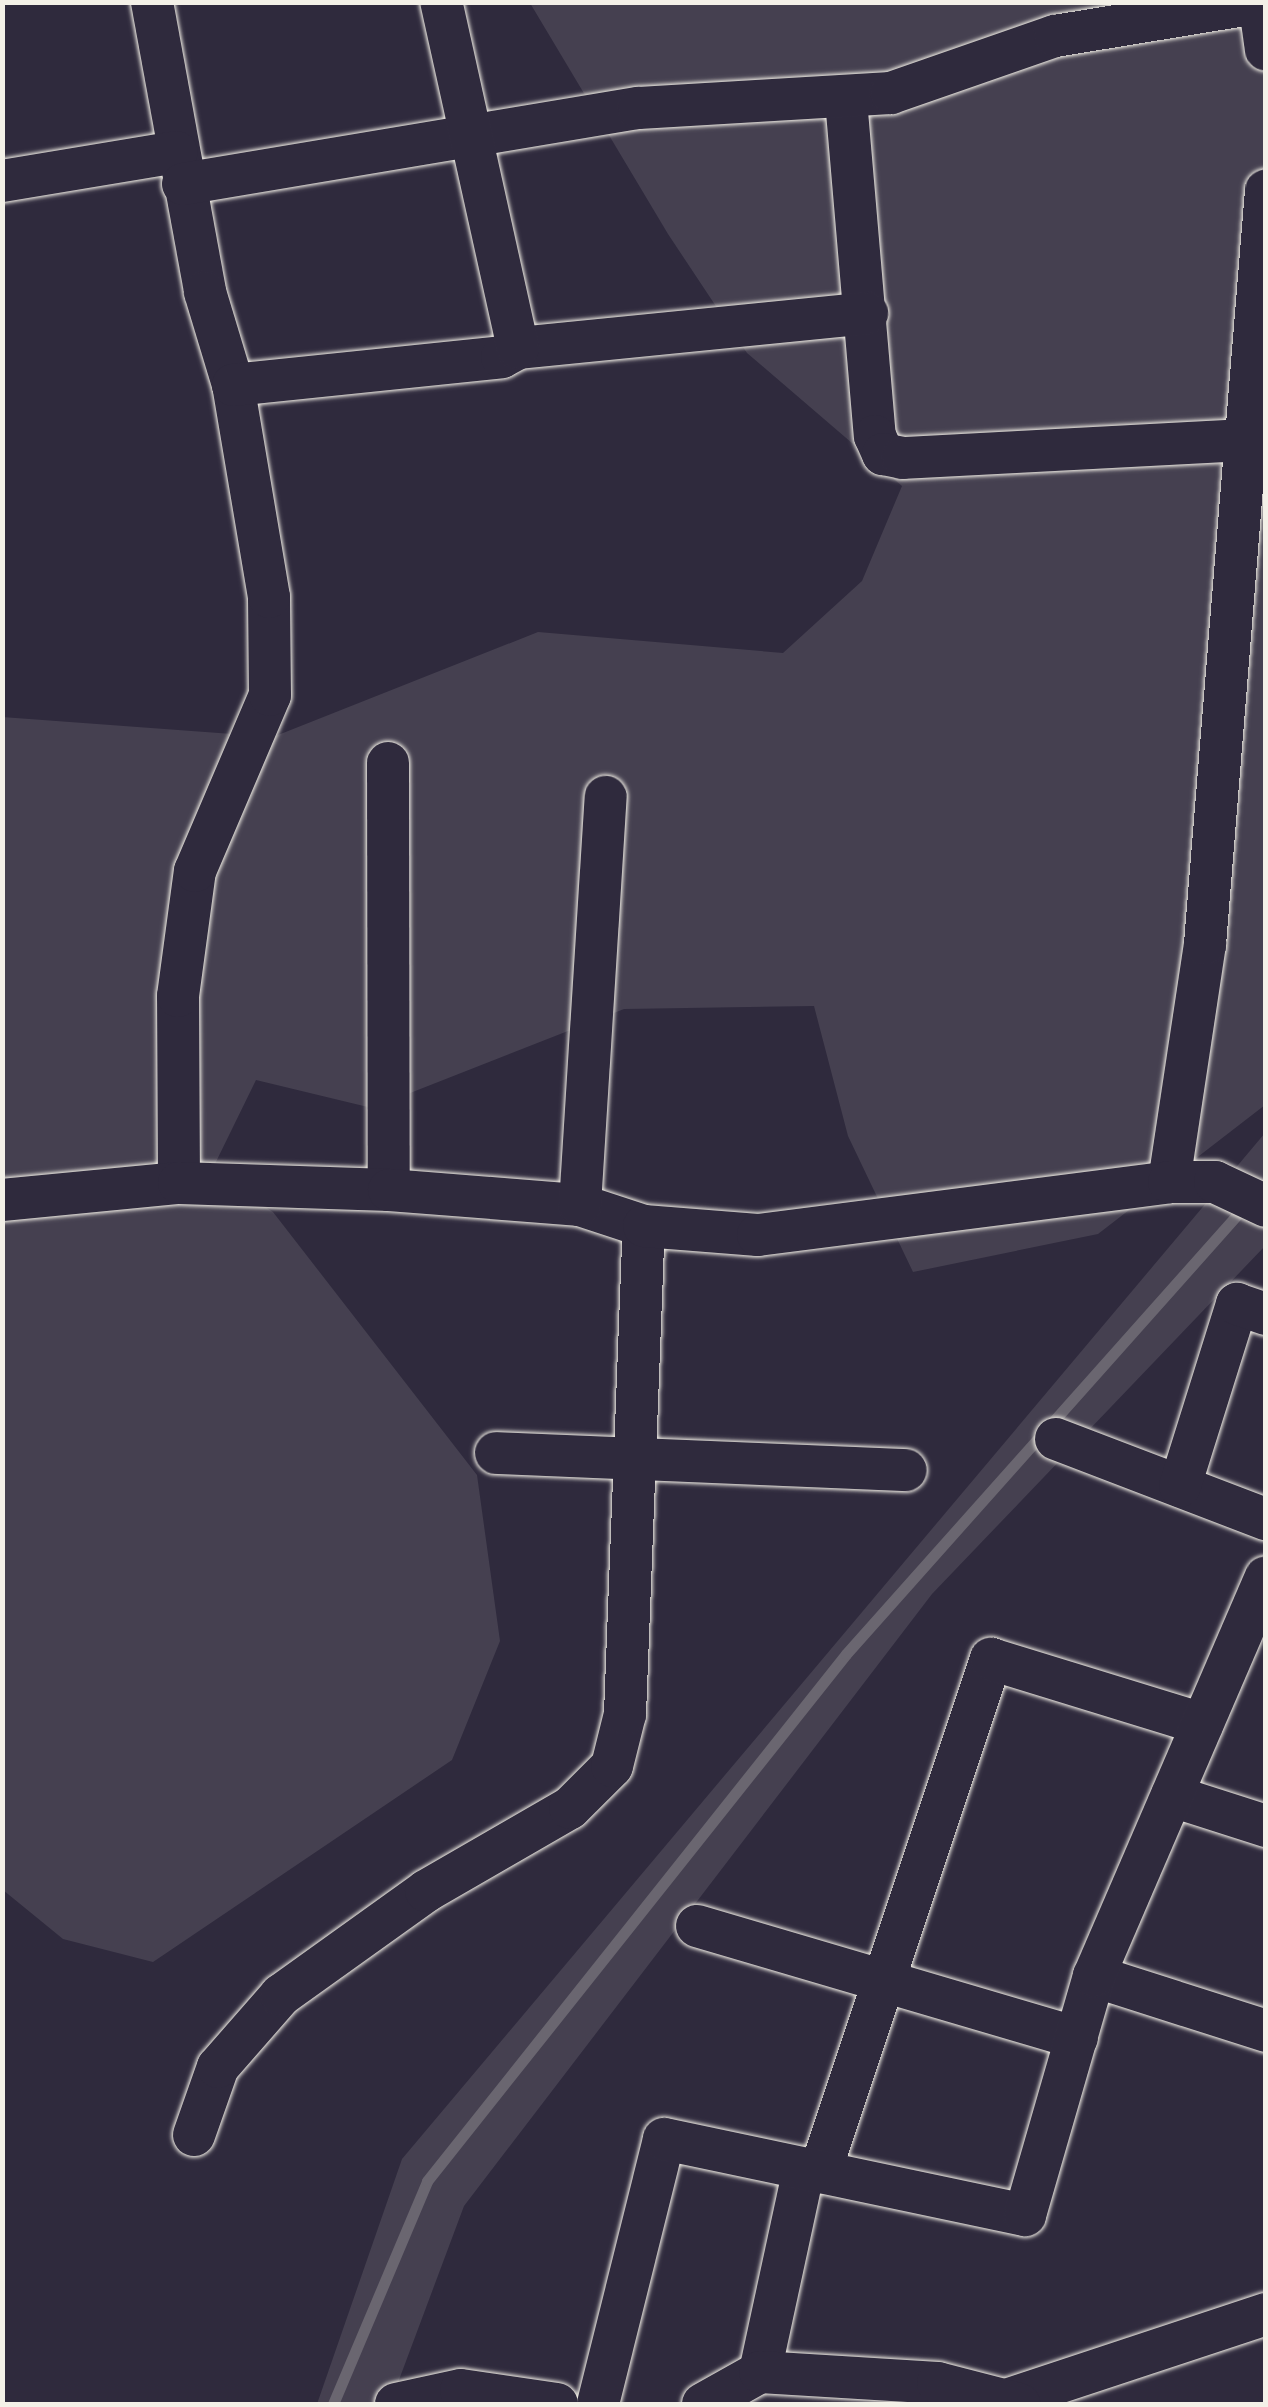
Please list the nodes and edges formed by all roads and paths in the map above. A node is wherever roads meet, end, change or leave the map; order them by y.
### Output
1 (152, 2) edge
2 (441, 2) edge
3 (1261, 5) edge
4 (1054, 20) edge
5 (1266, 50) edge
6 (846, 100) junction
7 (473, 138) junction
8 (180, 168) junction
9 (2, 181) edge
10 (1266, 190) edge
11 (867, 313) junction
12 (518, 348) junction
13 (233, 386) junction
14 (1248, 440) junction
15 (388, 763) dead end
16 (606, 798) dead end
17 (1169, 1182) junction
18 (179, 1183) junction
19 (389, 1190) junction
20 (2, 1200) edge
21 (580, 1205) junction
22 (1266, 1206) edge
23 (644, 1226) junction
24 (1266, 1314) edge
25 (1056, 1440) dead end
26 (496, 1452) dead end
27 (638, 1461) junction
28 (906, 1470) dead end
29 (1180, 1486) junction
30 (1266, 1519) edge
31 (1264, 1586) edge
32 (1202, 1724) junction
33 (1172, 1796) junction
34 (1266, 1826) edge
35 (697, 1926) dead end
36 (1094, 1976) junction
37 (884, 1981) junction
38 (1266, 2031) edge
39 (1077, 2038) junction
40 (194, 2135) dead end
41 (812, 2170) junction
42 (1266, 2314) edge
43 (760, 2372) junction
44 (1015, 2401) edge
45 (396, 2404) edge
46 (557, 2404) edge
47 (598, 2404) edge
48 (703, 2404) edge

1 - 8 street
2 - 7 street
3 - 4 street
3 - 5 street
4 - 6 street
6 - 7 street
6 - 11 street
7 - 8 street
7 - 12 street
8 - 9 street
8 - 13 street
10 - 14 street
11 - 12 street
11 - 14 street
12 - 13 street
13 - 18 street
14 - 17 street
15 - 19 street
16 - 21 street
17 - 22 street
17 - 23 street
18 - 19 street
18 - 20 street
19 - 21 street
21 - 23 street
23 - 27 street
24 - 29 street
25 - 29 street
26 - 27 street
27 - 28 street
27 - 40 street
29 - 30 street
31 - 32 street
32 - 33 street
32 - 37 street
33 - 34 street
33 - 36 street
35 - 37 street
36 - 38 street
36 - 39 street
37 - 39 street
37 - 41 street
39 - 41 street
41 - 43 street
41 - 47 street
42 - 44 street
43 - 44 street
43 - 48 street
45 - 46 street

